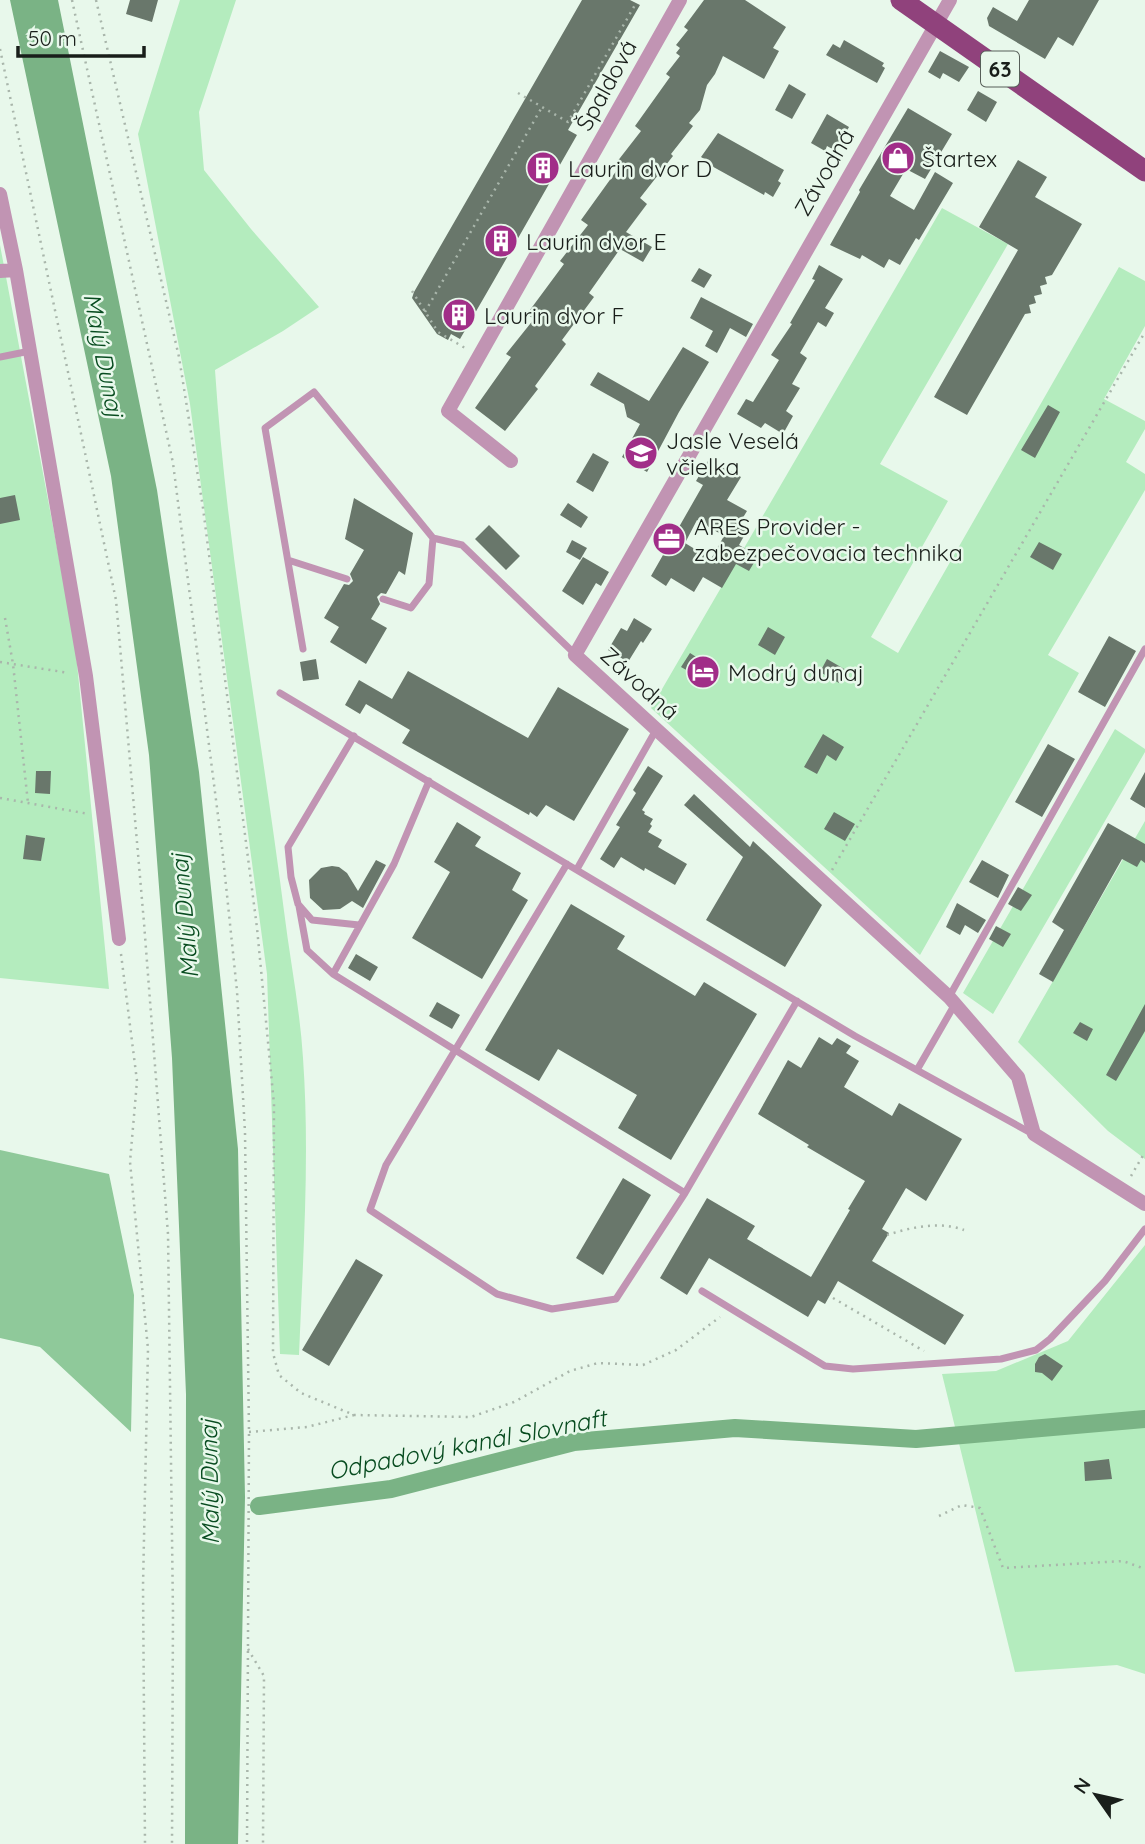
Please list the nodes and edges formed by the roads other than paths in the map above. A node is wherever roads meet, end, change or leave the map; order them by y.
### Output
1 (680, 0) edge
2 (901, 0) edge
3 (950, 0) edge
4 (936, 24) junction
5 (1145, 171) edge
6 (0, 194) edge
7 (16, 270) junction
8 (0, 271) edge
9 (30, 351) junction
10 (0, 357) edge
11 (511, 460) dead end
12 (433, 538) junction
13 (288, 561) junction
14 (347, 579) dead end
15 (383, 599) dead end
16 (303, 649) dead end
17 (1145, 649) edge
18 (575, 655) junction
19 (280, 692) dead end
20 (657, 729) junction
21 (354, 736) junction
22 (429, 781) junction
23 (567, 864) junction
24 (577, 869) junction
25 (298, 904) junction
26 (359, 925) junction
27 (119, 939) road end
28 (333, 974) junction
29 (952, 1000) junction
30 (797, 1001) junction
31 (456, 1051) junction
32 (917, 1070) junction
33 (1034, 1134) junction
34 (685, 1193) junction
35 (1145, 1204) edge
36 (1145, 1229) edge
37 (702, 1291) dead end

1 - 11 street, Špaldová
2 - 4 main road, 63
3 - 4 street, Závodná
4 - 5 main road, 63
4 - 18 street, Závodná
6 - 7 street
7 - 8 street
7 - 9 street
9 - 10 lane
9 - 27 street
12 - 13 lane
12 - 15 lane
12 - 18 lane
13 - 14 lane
13 - 16 lane
17 - 29 lane
18 - 20 street, Závodná
19 - 21 lane
20 - 24 lane
20 - 29 street, Závodná
21 - 22 lane
21 - 25 lane
22 - 23 lane
22 - 26 lane
23 - 24 lane
23 - 31 lane
24 - 30 lane
25 - 26 lane
25 - 28 lane
26 - 28 lane
28 - 31 lane
29 - 32 lane
29 - 33 street, Závodná
30 - 32 lane
30 - 34 lane
31 - 34 lane
31 - 34 lane
32 - 33 lane
33 - 35 street
36 - 37 lane

